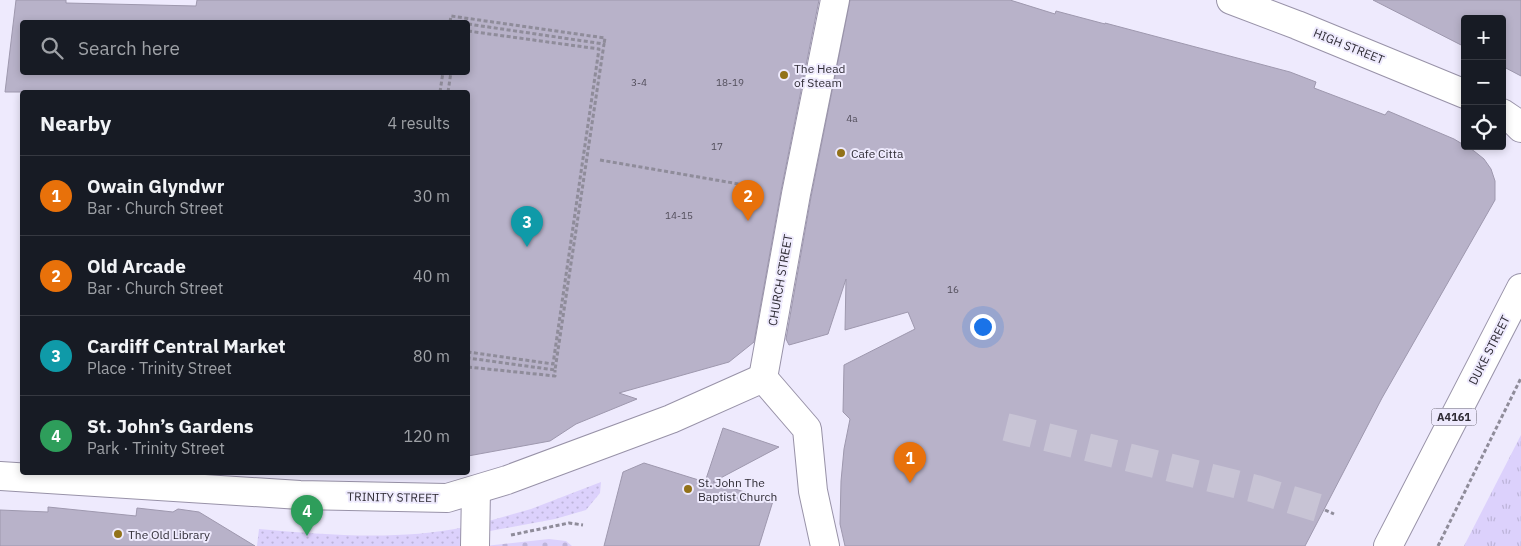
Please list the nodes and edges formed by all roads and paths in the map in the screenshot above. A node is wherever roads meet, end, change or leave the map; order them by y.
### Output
1 (836, 0) edge
2 (1231, 0) edge
3 (451, 20) edge
4 (470, 24) edge
5 (470, 31) edge
6 (604, 44) junction
7 (443, 75) edge
8 (451, 75) edge
9 (440, 90) edge
10 (448, 90) edge
11 (1461, 92) edge
12 (1506, 116) edge
13 (1521, 128) edge
14 (600, 160) dead end
15 (739, 184) dead end
16 (1521, 288) edge
17 (470, 352) edge
18 (470, 358) edge
19 (470, 367) edge
20 (555, 370) junction
21 (763, 378) junction
22 (1521, 378) edge
23 (0, 476) edge
24 (476, 490) junction
25 (1325, 510) tunnel mouth
26 (1334, 514) dead end
27 (583, 525) dead end
28 (475, 543) edge
29 (826, 546) edge
30 (1388, 546) edge
31 (1438, 546) edge

1 - 21 street, CHURCH STREET
2 - 11 street, HIGH STREET
3 - 6 path
4 - 6 path, bridge
5 - 17 path
6 - 20 path, bridge
7 - 9 path
8 - 10 path
12 - 13 street
14 - 15 path
16 - 30 street, DUKE STREET / A4161
18 - 20 path, bridge
19 - 20 path
21 - 24 street, TRINITY STREET
21 - 29 street
22 - 31 path
23 - 24 street, TRINITY STREET
24 - 28 street
25 - 26 path
27 - 28 path

